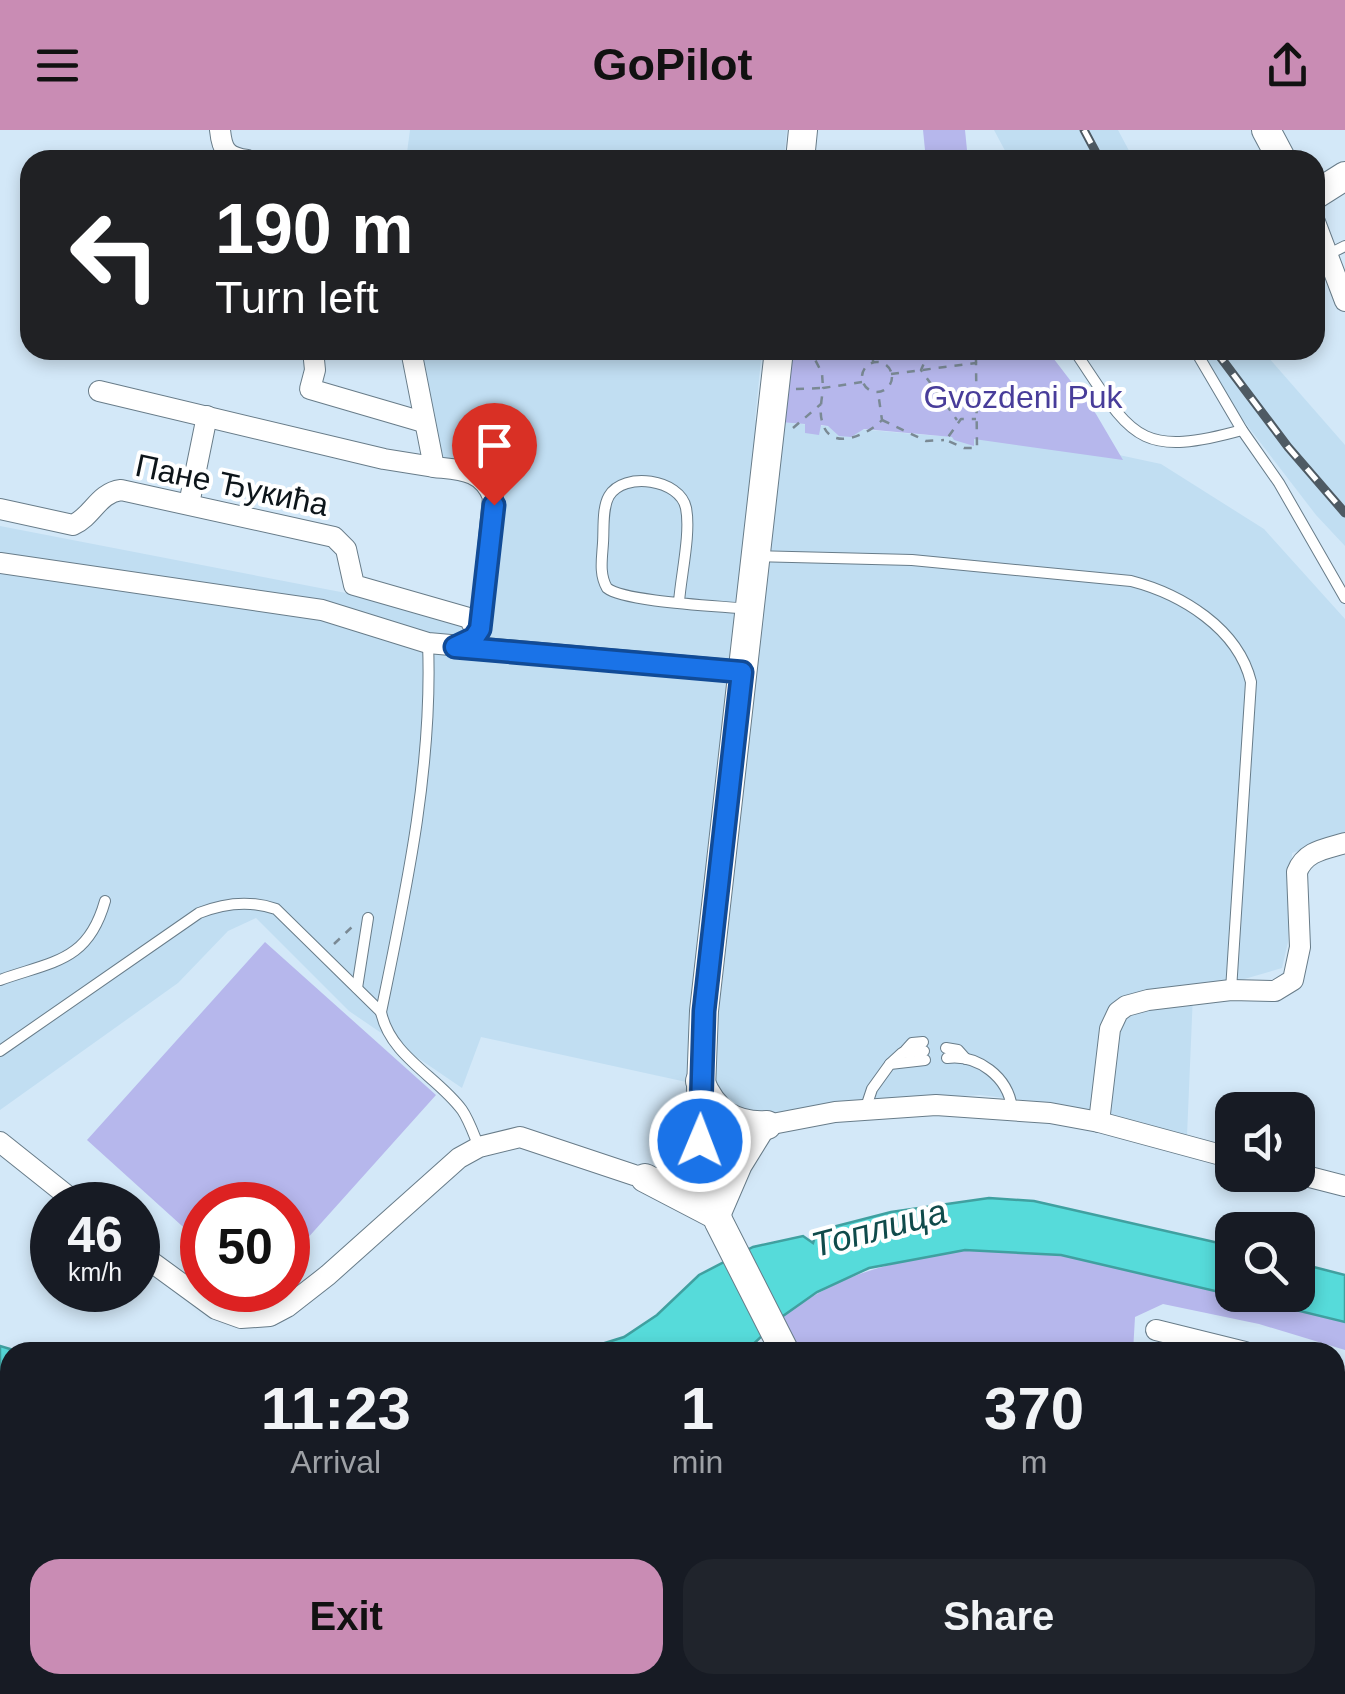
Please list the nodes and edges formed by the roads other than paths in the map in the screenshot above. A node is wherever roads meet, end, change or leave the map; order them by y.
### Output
1 (1337, 250) edge
2 (1345, 301) edge
3 (314, 360) edge
4 (413, 360) edge
5 (777, 360) edge
6 (1081, 360) edge
7 (1202, 360) edge
8 (99, 391) dead end
9 (207, 416) junction
10 (423, 422) junction
11 (1242, 430) junction
12 (434, 467) junction
13 (190, 504) junction
14 (0, 508) edge
15 (755, 556) junction
16 (0, 562) edge
17 (1345, 598) edge
18 (679, 602) junction
19 (749, 609) junction
20 (478, 634) junction
21 (428, 643) junction
22 (455, 647) junction
23 (742, 672) junction
24 (1345, 843) edge
25 (105, 901) dead end
26 (368, 918) road end
27 (0, 980) edge
28 (357, 988) junction
29 (1231, 990) junction
30 (381, 1012) junction
31 (949, 1049) dead end
32 (0, 1051) edge
33 (890, 1064) junction
34 (700, 1081) junction
35 (1012, 1108) junction
36 (864, 1110) junction
37 (1099, 1122) junction
38 (763, 1128) junction
39 (0, 1142) edge
40 (479, 1146) junction
41 (1215, 1153) edge
42 (701, 1154) junction
43 (645, 1178) junction
44 (1315, 1178) edge
45 (50, 1182) edge
46 (1345, 1186) edge
47 (717, 1218) junction
48 (160, 1268) edge
49 (1156, 1330) dead end
50 (780, 1342) edge
51 (1204, 1342) edge
52 (50, 1694) edge
53 (63, 1694) edge

1 - 2 street
3 - 10 street
4 - 10 street
5 - 15 main road
6 - 11 lane
7 - 11 lane
8 - 9 street
9 - 12 street
9 - 13 street
10 - 12 street
11 - 17 lane
12 - 20 street
13 - 14 street, Пане Ђукића
13 - 20 street, Пане Ђукића
15 - 19 main road
15 - 29 lane
16 - 21 street
18 - 18 lane
18 - 19 lane
19 - 23 main road
20 - 22 street
21 - 22 street
21 - 30 lane
22 - 23 street
23 - 34 main road
24 - 29 street
25 - 27 lane
26 - 28 lane
28 - 30 lane
28 - 32 lane
29 - 37 street
30 - 40 lane
31 - 35 lane
33 - 33 lane
33 - 36 lane
34 - 38 main road
34 - 42 main road
35 - 36 street
35 - 37 street
36 - 38 street
37 - 41 street
38 - 42 street
38 - 47 main road
39 - 45 street
40 - 43 street
40 - 48 street
42 - 43 street
42 - 47 main road
43 - 47 main road
44 - 46 street
47 - 50 main road
49 - 51 street
52 - 53 street

